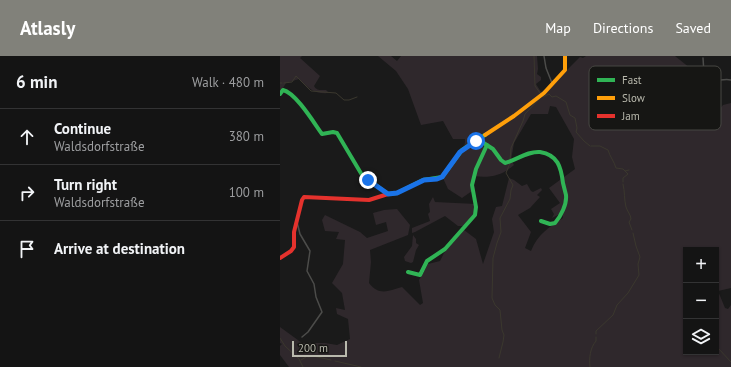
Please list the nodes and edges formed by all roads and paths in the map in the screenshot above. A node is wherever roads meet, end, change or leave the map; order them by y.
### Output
1 (544, 56) edge
2 (565, 56) edge
3 (703, 58) dead end
4 (704, 66) edge
5 (721, 80) edge
6 (731, 80) edge
7 (552, 83) junction
8 (280, 94) edge
9 (479, 140) junction
10 (487, 145) junction
11 (388, 194) junction
12 (541, 221) dead end
13 (297, 222) junction
14 (280, 258) edge
15 (408, 272) dead end
16 (302, 337) dead end

1 - 7 street
2 - 7 street
3 - 4 street
5 - 6 street
7 - 9 street
8 - 11 street
9 - 10 street
9 - 11 street
10 - 12 street
10 - 15 street
11 - 13 street
13 - 14 street
13 - 16 street

